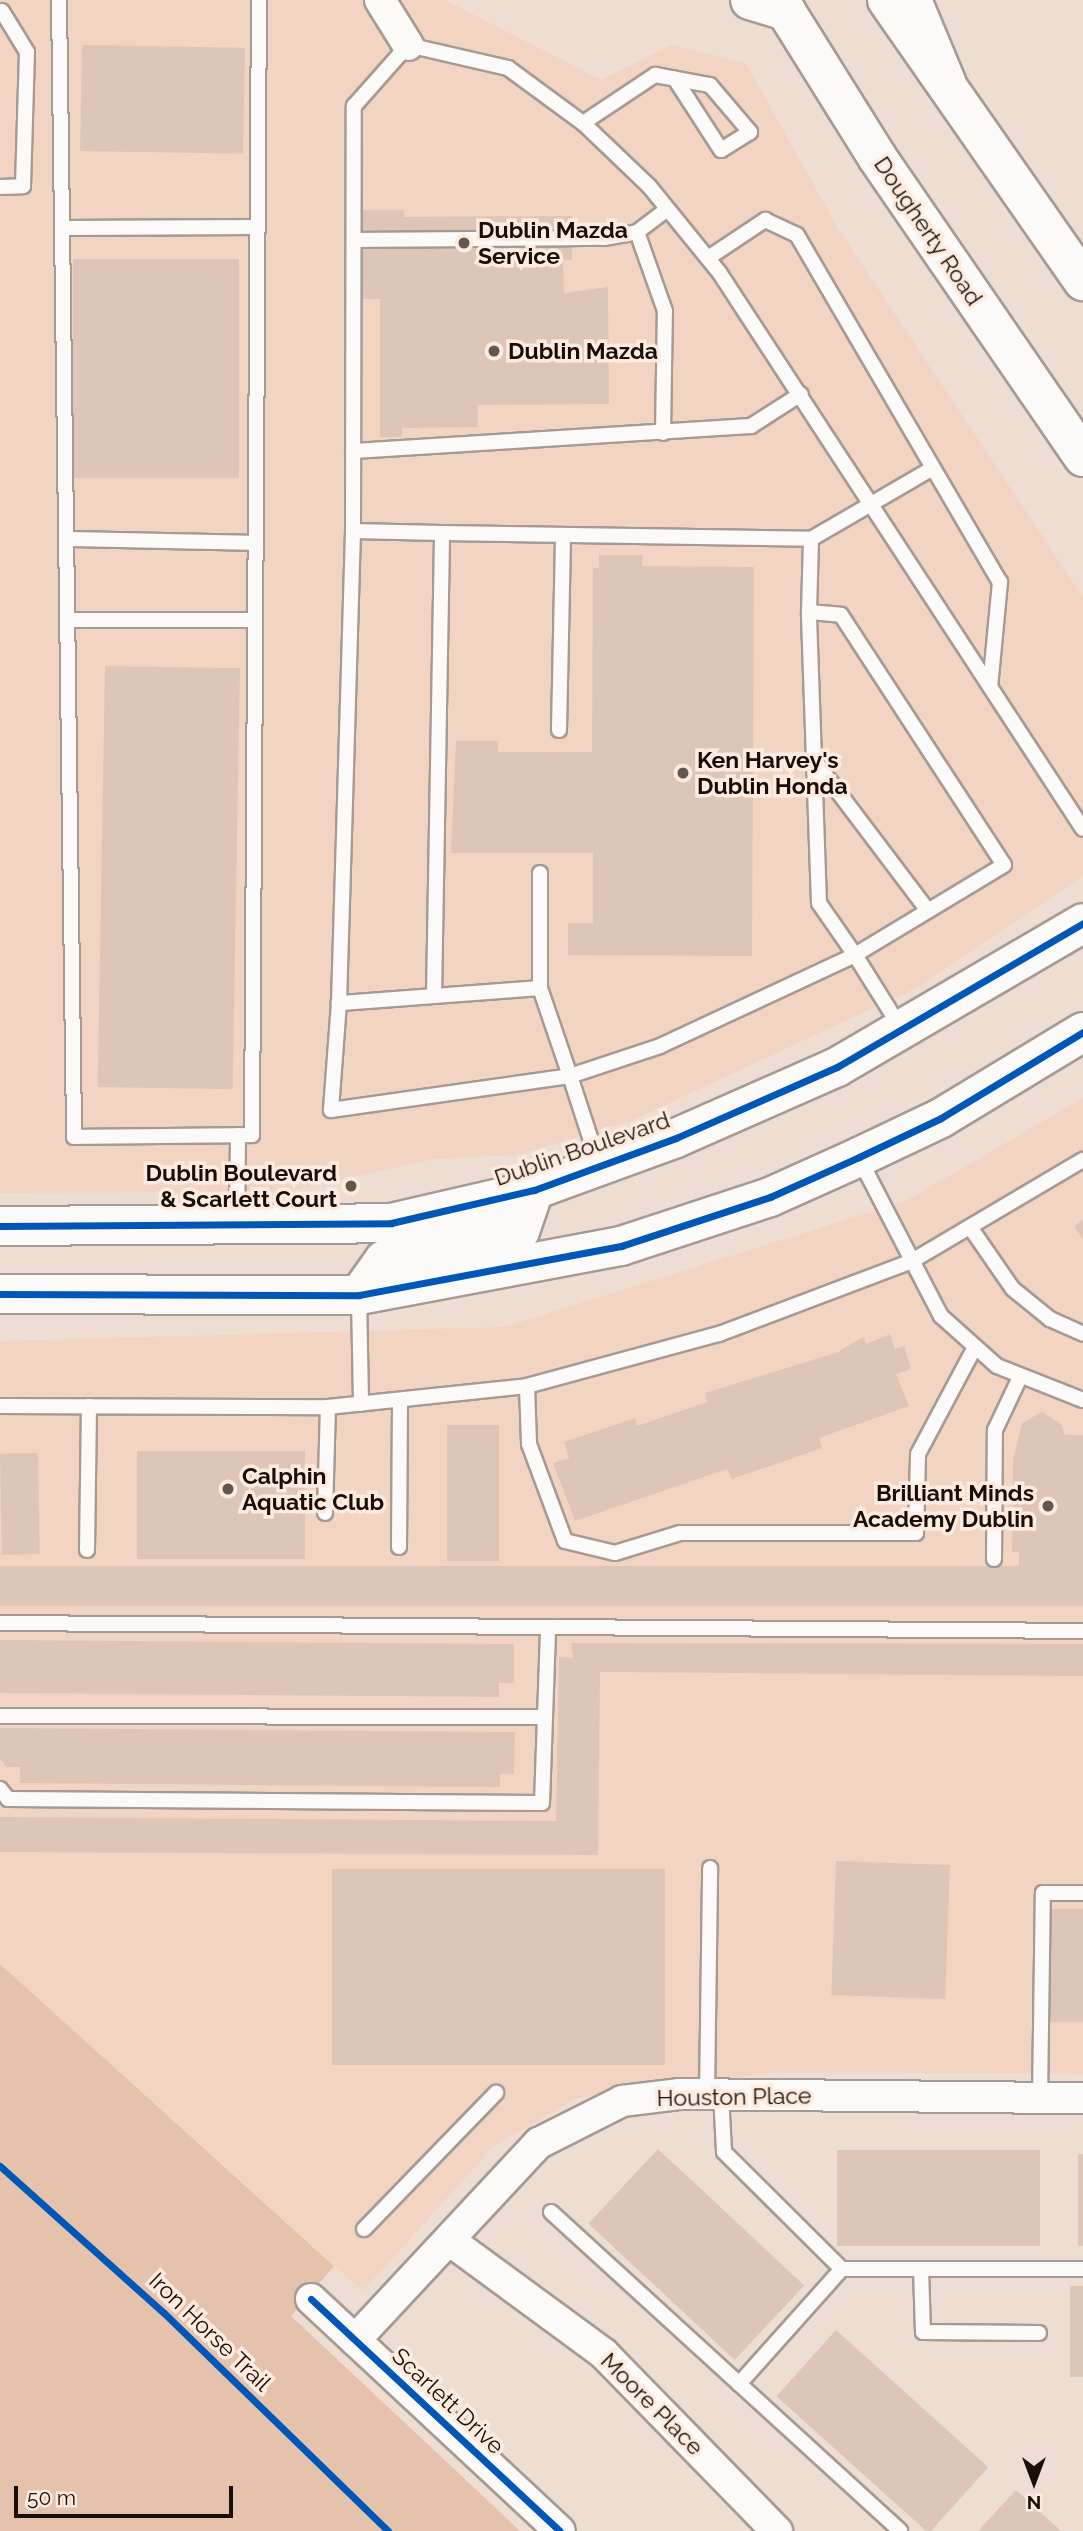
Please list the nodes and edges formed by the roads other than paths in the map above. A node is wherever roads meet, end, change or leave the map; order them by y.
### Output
1 (59, 0) edge
2 (259, 0) edge
3 (380, 0) edge
4 (750, 0) edge
5 (887, 0) edge
6 (912, 0) edge
7 (783, 5) edge
8 (2, 7) edge
9 (408, 45) junction
10 (675, 79) junction
11 (947, 84) junction
12 (583, 123) junction
13 (0, 187) edge
14 (667, 209) junction
15 (257, 227) junction
16 (62, 228) junction
17 (637, 232) junction
18 (354, 240) junction
19 (708, 258) junction
20 (1083, 281) edge
21 (801, 394) junction
22 (663, 433) junction
23 (353, 451) junction
24 (1083, 457) edge
25 (933, 468) junction
26 (870, 500) junction
27 (353, 531) junction
28 (442, 533) junction
29 (563, 535) junction
30 (66, 539) junction
31 (811, 539) junction
32 (254, 543) junction
33 (809, 612) junction
34 (68, 620) junction
35 (254, 621) junction
36 (990, 687) junction
37 (559, 730) dead end
38 (814, 761) junction
39 (1083, 828) edge
40 (540, 873) dead end
41 (928, 911) junction
42 (1083, 923) edge
43 (855, 955) junction
44 (540, 988) junction
45 (434, 996) junction
46 (339, 1003) junction
47 (902, 1031) junction
48 (1083, 1032) edge
49 (570, 1076) junction
50 (238, 1135) junction
51 (859, 1157) junction
52 (1083, 1160) edge
53 (599, 1166) junction
54 (534, 1190) junction
55 (0, 1226) edge
56 (970, 1227) junction
57 (237, 1228) junction
58 (912, 1261) junction
59 (0, 1294) edge
60 (359, 1295) junction
61 (1083, 1334) edge
62 (975, 1347) junction
63 (1020, 1377) junction
64 (527, 1387) junction
65 (400, 1400) junction
66 (1083, 1400) edge
67 (361, 1404) junction
68 (0, 1406) edge
69 (89, 1406) junction
70 (328, 1407) junction
71 (326, 1513) dead end
72 (399, 1547) dead end
73 (87, 1550) dead end
74 (993, 1559) dead end
75 (0, 1623) edge
76 (548, 1628) junction
77 (1083, 1631) edge
78 (0, 1716) edge
79 (545, 1717) junction
80 (0, 1789) edge
81 (710, 1868) dead end
82 (1083, 1893) edge
83 (496, 2093) dead end
84 (714, 2094) junction
85 (1040, 2098) junction
86 (1083, 2098) edge
87 (551, 2212) dead end
88 (364, 2229) dead end
89 (449, 2239) junction
90 (842, 2269) junction
91 (920, 2269) junction
92 (1083, 2269) edge
93 (311, 2299) dead end
94 (1040, 2333) dead end
95 (355, 2340) junction
96 (739, 2384) junction
97 (559, 2531) edge
98 (777, 2531) edge
99 (900, 2531) edge

1 - 16 lane
2 - 15 lane
3 - 9 street
4 - 7 main road
5 - 11 main road
6 - 11 main road
7 - 24 main road, Dougherty Road
8 - 13 lane
9 - 12 lane
9 - 18 lane
10 - 10 lane
10 - 12 lane
11 - 20 main road
12 - 14 lane
14 - 17 lane
14 - 19 lane
15 - 16 lane
15 - 32 lane
16 - 30 lane
17 - 18 lane
17 - 22 lane
18 - 23 lane
19 - 21 lane
19 - 25 lane
21 - 22 lane
21 - 26 lane
22 - 23 lane
23 - 27 lane
25 - 26 lane
25 - 36 lane
26 - 31 lane
26 - 36 lane
27 - 28 lane
27 - 46 lane
28 - 29 lane
28 - 45 lane
29 - 31 lane
29 - 37 lane
30 - 32 lane
30 - 34 lane
31 - 33 lane
32 - 35 lane
33 - 38 lane
33 - 41 lane
34 - 35 lane
34 - 50 lane
35 - 50 lane
36 - 39 lane
38 - 41 lane
38 - 43 lane
40 - 44 lane
41 - 43 lane
42 - 47 main road, Dublin Boulevard
43 - 47 lane
43 - 49 lane
44 - 45 lane
44 - 49 lane
45 - 46 lane
46 - 49 lane
47 - 53 main road, Dublin Boulevard
48 - 51 main road
49 - 53 lane
50 - 57 lane
51 - 58 lane
51 - 60 main road
52 - 56 lane
53 - 54 main road, Dublin Boulevard
54 - 57 main road, Dublin Boulevard
54 - 60 main road
55 - 57 main road, Dublin Boulevard
56 - 58 lane
56 - 61 lane
58 - 62 lane
58 - 64 lane
59 - 60 main road
60 - 67 lane
62 - 63 lane
62 - 64 lane
63 - 66 lane
63 - 74 lane
64 - 65 lane
65 - 67 lane
65 - 72 lane
67 - 70 lane
68 - 69 lane
69 - 70 lane
69 - 73 lane
70 - 71 lane
75 - 76 lane
76 - 77 lane
76 - 79 lane
78 - 79 lane
79 - 80 lane
81 - 84 lane
82 - 85 lane
83 - 88 lane
84 - 85 street, Houston Place
84 - 89 street, Houston Place
84 - 90 lane
85 - 86 street, Houston Place
87 - 96 lane
89 - 95 street, Houston Place
89 - 98 street, Moore Place
90 - 91 lane
90 - 96 lane
91 - 92 lane
91 - 94 lane
93 - 95 street, Scarlett Drive
95 - 97 street, Scarlett Drive
96 - 99 lane

